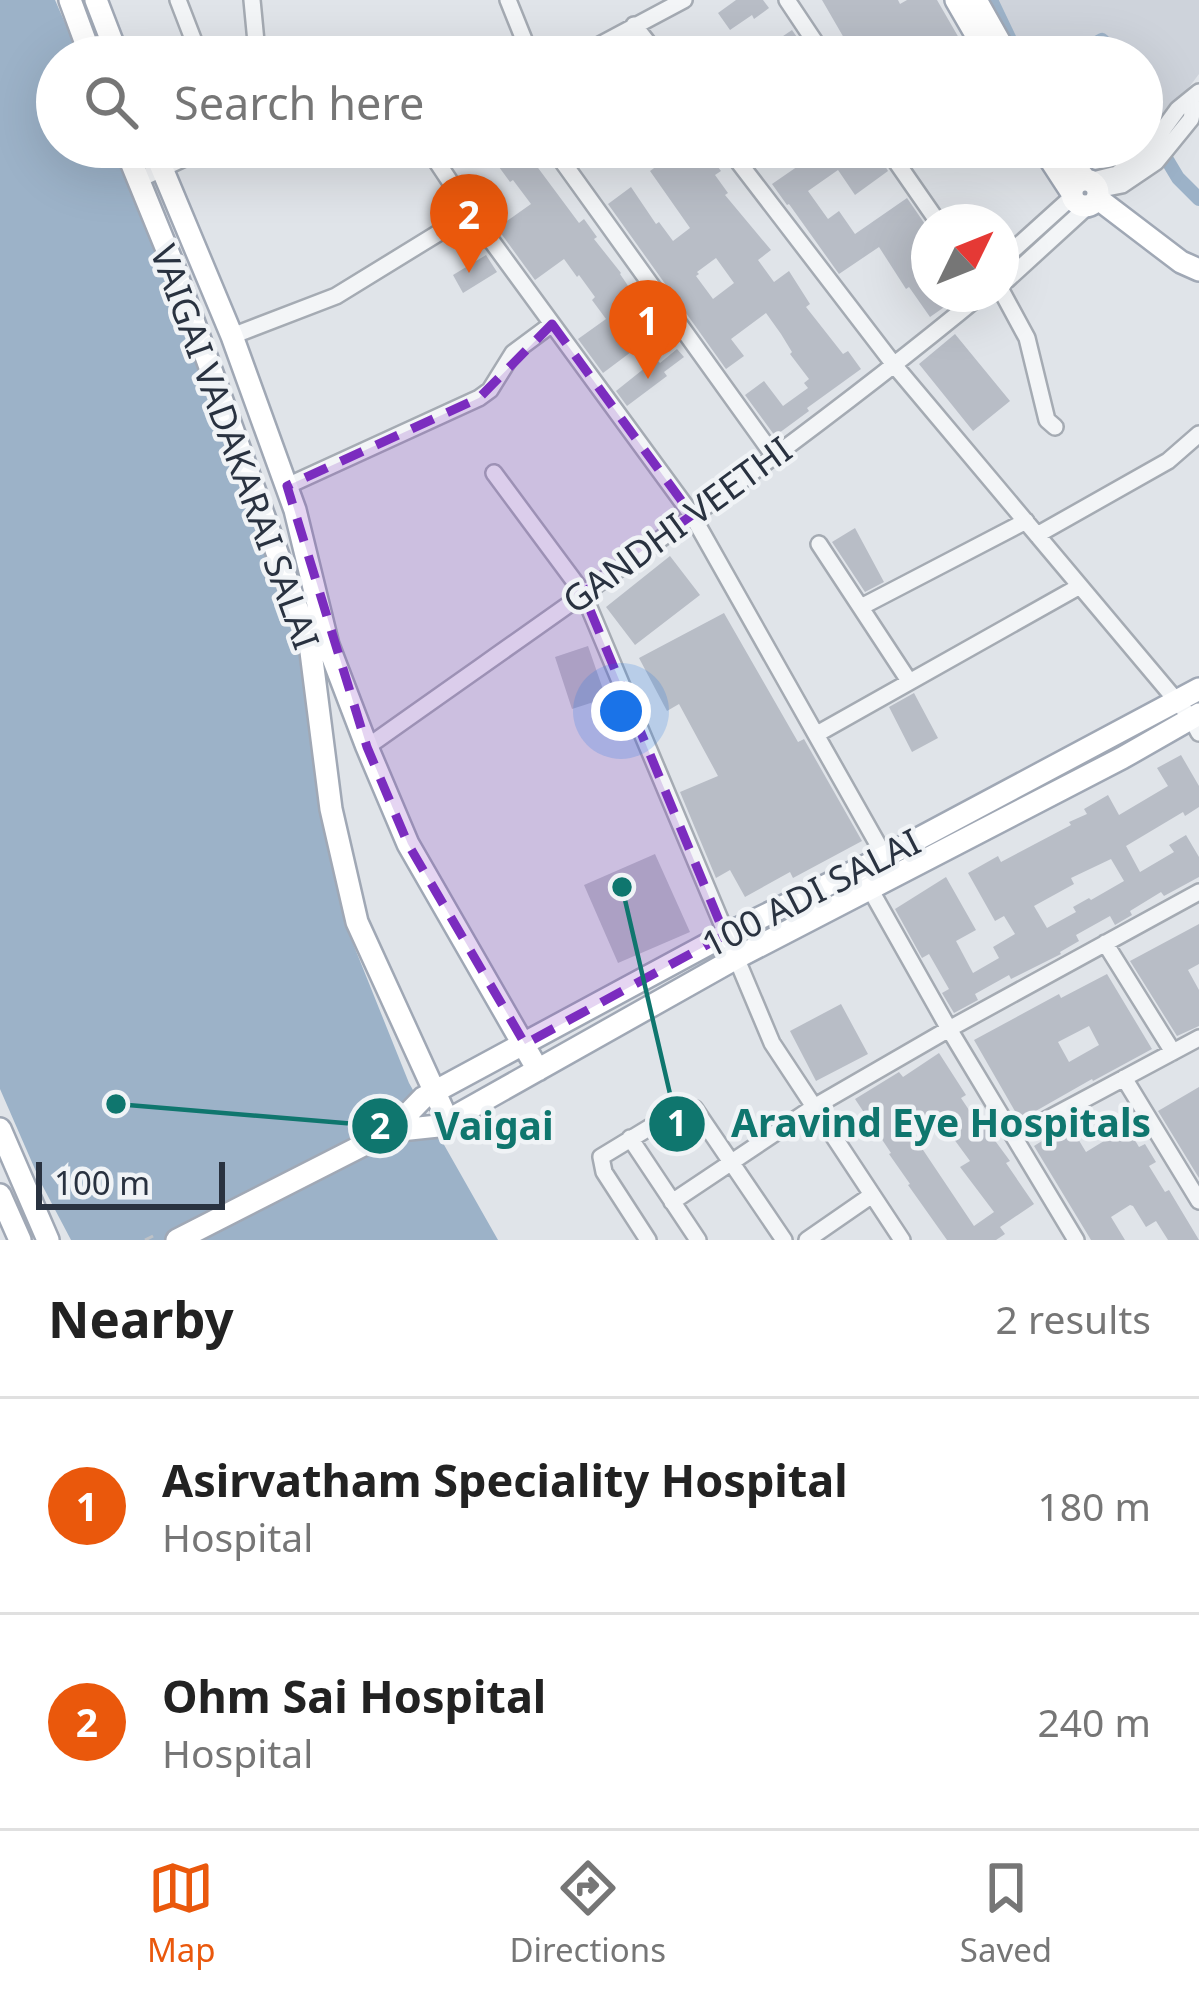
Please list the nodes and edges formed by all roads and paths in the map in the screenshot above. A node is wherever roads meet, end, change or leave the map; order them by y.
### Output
1 (70, 0) edge
2 (96, 0) edge
3 (178, 0) edge
4 (253, 0) edge
5 (508, 0) edge
6 (684, 0) edge
7 (788, 0) edge
8 (956, 0) edge
9 (976, 0) edge
10 (634, 25) junction
11 (83, 36) edge
12 (110, 36) edge
13 (192, 36) edge
14 (256, 36) edge
15 (523, 36) edge
16 (614, 36) edge
17 (642, 36) edge
18 (812, 36) edge
19 (977, 36) edge
20 (996, 36) edge
21 (1197, 94) edge
22 (1163, 141) edge
23 (133, 168) edge
24 (441, 168) edge
25 (567, 168) edge
26 (744, 168) edge
27 (901, 168) edge
28 (1063, 168) edge
29 (1071, 168) edge
30 (1129, 168) edge
31 (162, 169) joint
32 (138, 180) junction
33 (1086, 192) junction
34 (926, 204) edge
35 (471, 213) junction
36 (1019, 246) edge
37 (1019, 267) edge
38 (1199, 271) edge
39 (960, 312) edge
40 (1013, 312) edge
41 (552, 323) junction
42 (232, 336) junction
43 (895, 366) junction
44 (1055, 428) dead end
45 (1199, 434) edge
46 (774, 456) junction
47 (494, 473) dead end
48 (286, 486) junction
49 (692, 515) junction
50 (1031, 528) junction
51 (819, 544) dead end
52 (1080, 586) junction
53 (583, 593) junction
54 (861, 607) junction
55 (909, 681) junction
56 (1199, 688) edge
57 (1191, 716) edge
58 (817, 734) junction
59 (367, 747) junction
60 (890, 866) junction
61 (864, 878) junction
62 (1199, 892) edge
63 (725, 935) junction
64 (1106, 943) junction
65 (738, 957) junction
66 (949, 1029) junction
67 (1199, 1038) edge
68 (525, 1044) junction
69 (1173, 1052) junction
70 (538, 1070) junction
71 (1124, 1078) junction
72 (429, 1095) junction
73 (814, 1107) junction
74 (443, 1123) junction
75 (0, 1129) edge
76 (392, 1131) junction
77 (1014, 1137) junction
78 (630, 1138) junction
79 (731, 1162) junction
80 (0, 1195) edge
81 (872, 1195) junction
82 (1199, 1201) edge
83 (673, 1202) junction
84 (20, 1240) edge
85 (48, 1240) edge
86 (176, 1240) edge
87 (648, 1240) edge
88 (698, 1240) edge
89 (784, 1240) edge
90 (807, 1240) edge
91 (902, 1240) edge
92 (1076, 1240) edge

1 - 11 main road
2 - 12 main road
3 - 13 street
4 - 14 street
5 - 15 street
6 - 10 street
7 - 18 street
8 - 19 main road
9 - 20 main road
10 - 16 street
10 - 17 street
21 - 22 street
23 - 32 main road, VAIGAI VADAKARAI SALAI
24 - 35 street
25 - 46 street
26 - 43 street
27 - 34 street
28 - 33 main road
29 - 33 main road
30 - 33 street
31 - 32 street
31 - 42 main road, VAIGAI VADAKARAI SALAI
32 - 72 main road, VAIGAI VADAKARAI SALAI
33 - 36 street
33 - 37 street
33 - 38 main road
35 - 41 street
35 - 42 street
39 - 43 street, GANDHI VEETHI
40 - 44 street
41 - 48 street
41 - 49 street
42 - 48 main road, VAIGAI VADAKARAI SALAI
43 - 46 street, GANDHI VEETHI
43 - 50 street
45 - 50 street
46 - 49 street, GANDHI VEETHI
47 - 53 street
48 - 59 main road, VAIGAI VADAKARAI SALAI
49 - 53 street, GANDHI VEETHI
49 - 58 street
50 - 52 street
50 - 54 street
51 - 54 street
52 - 55 street
52 - 57 street
53 - 59 street, GANDHI VEETHI
53 - 63 street
54 - 55 street
55 - 58 street
56 - 57 main road, 100 ADI SALAI
57 - 60 main road, 100 ADI SALAI
58 - 60 street
59 - 68 main road, VAIGAI VADAKARAI SALAI
60 - 61 main road, 100 ADI SALAI
61 - 63 main road, 100 ADI SALAI
61 - 65 main road, 100 ADI SALAI
61 - 66 street
62 - 64 street
63 - 65 street
63 - 68 main road, 100 ADI SALAI
64 - 66 street
64 - 69 street
65 - 70 main road, 100 ADI SALAI
65 - 73 street
66 - 73 street
66 - 77 street
67 - 69 street
68 - 70 main road, VAIGAI VADAKARAI SALAI
68 - 72 main road, 100 ADI SALAI
69 - 71 street
70 - 74 main road, 100 ADI SALAI
71 - 77 street
71 - 82 street
72 - 74 main road, VAIGAI VADAKARAI SALAI
72 - 76 main road, 100 ADI SALAI
73 - 79 street
73 - 81 street
74 - 76 main road
75 - 85 main road
76 - 86 main road
77 - 92 street
78 - 79 street
78 - 83 street
78 - 87 street
79 - 83 street
79 - 89 street
80 - 84 main road
81 - 90 street
81 - 91 street
83 - 88 street

